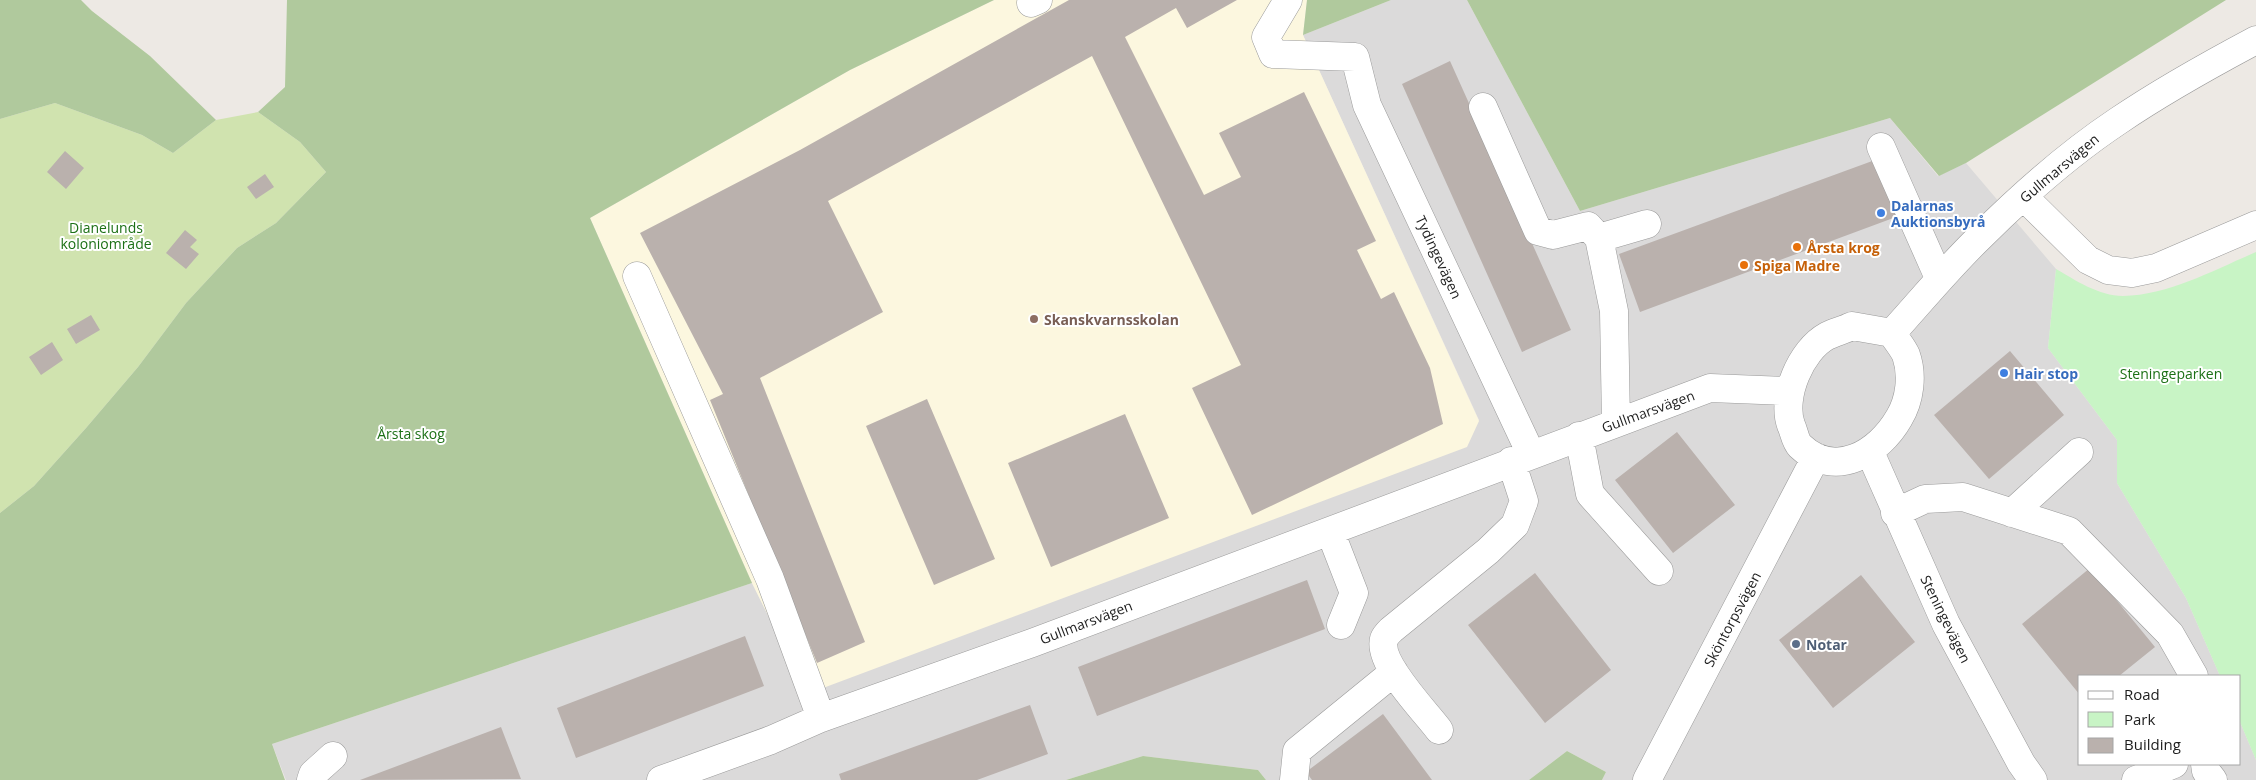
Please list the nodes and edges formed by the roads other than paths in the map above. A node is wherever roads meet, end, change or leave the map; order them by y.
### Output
1 (1288, 0) edge
2 (2256, 40) edge
3 (1483, 107) dead end
4 (1881, 147) dead end
5 (2024, 196) junction
6 (1647, 224) dead end
7 (2256, 225) edge
8 (1599, 238) junction
9 (637, 276) dead end
10 (1940, 278) junction
11 (1892, 333) junction
12 (1789, 391) junction
13 (1616, 423) junction
14 (1579, 436) junction
15 (1870, 452) junction
16 (2079, 452) dead end
17 (1816, 457) junction
18 (1521, 458) junction
19 (1895, 512) junction
20 (2012, 513) junction
21 (1330, 531) junction
22 (1659, 571) dead end
23 (1341, 625) dead end
24 (1394, 672) junction
25 (2193, 675) edge
26 (821, 718) junction
27 (1439, 730) dead end
28 (333, 756) dead end
29 (2172, 765) edge
30 (2205, 765) edge
31 (311, 780) edge
32 (661, 780) edge
33 (1294, 780) edge
34 (1647, 780) edge
35 (2033, 780) edge
36 (2136, 780) edge
37 (2213, 780) edge

1 - 18 street, Tydingevägen
2 - 5 street, Gullmarsvägen
3 - 8 street
4 - 10 street
5 - 7 street
5 - 10 street, Gullmarsvägen
6 - 8 street
8 - 13 street
9 - 26 street
10 - 11 street, Gullmarsvägen
11 - 12 street
11 - 15 street
12 - 13 street, Gullmarsvägen
12 - 17 street
13 - 14 street, Gullmarsvägen
14 - 18 street, Gullmarsvägen
14 - 22 street
15 - 17 street
15 - 19 street, Steningevägen
16 - 20 street
17 - 34 street, Sköntorpsvägen
18 - 21 street, Gullmarsvägen
18 - 24 street
19 - 20 street
19 - 35 street, Steningevägen
20 - 25 street
21 - 23 street
21 - 26 street, Gullmarsvägen
24 - 27 street
24 - 33 street
26 - 32 street, Gullmarsvägen
28 - 31 street
29 - 36 street
30 - 37 street

